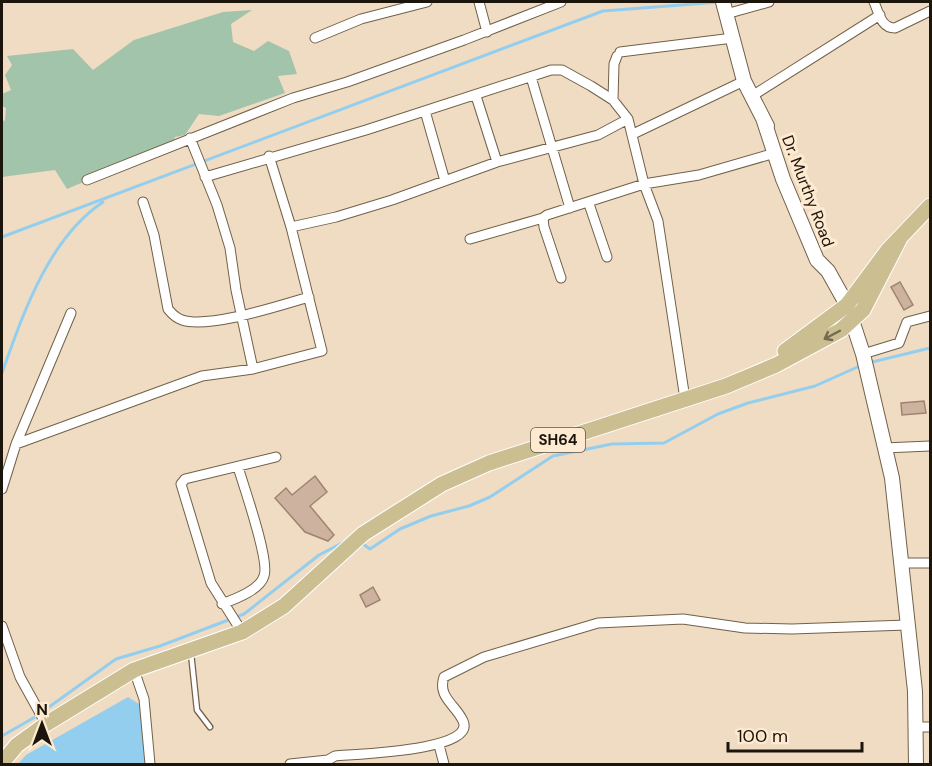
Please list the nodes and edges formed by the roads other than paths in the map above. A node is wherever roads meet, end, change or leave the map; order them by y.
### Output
1 (427, 2) edge
2 (479, 2) edge
3 (561, 2) edge
4 (769, 2) edge
5 (874, 2) edge
6 (724, 8) edge
7 (930, 11) edge
8 (880, 15) junction
9 (487, 32) junction
10 (315, 38) dead end
11 (733, 39) junction
12 (531, 77) junction
13 (744, 81) junction
14 (476, 96) junction
15 (752, 96) junction
16 (613, 100) junction
17 (425, 111) junction
18 (763, 118) junction
19 (628, 120) junction
20 (633, 134) junction
21 (190, 138) junction
22 (554, 148) junction
23 (775, 153) junction
24 (269, 156) junction
25 (497, 162) junction
26 (203, 173) junction
27 (87, 180) dead end
28 (445, 181) junction
29 (644, 184) junction
30 (143, 202) dead end
31 (589, 204) junction
32 (930, 206) edge
33 (570, 208) junction
34 (543, 218) junction
35 (291, 227) junction
36 (900, 238) junction
37 (470, 239) dead end
38 (607, 257) dead end
39 (828, 271) junction
40 (561, 278) dead end
41 (309, 297) junction
42 (847, 305) junction
43 (71, 313) dead end
44 (243, 314) junction
45 (930, 316) edge
46 (854, 320) junction
47 (864, 356) junction
48 (253, 369) junction
49 (764, 369) junction
50 (685, 399) junction
51 (16, 444) junction
52 (930, 446) edge
53 (884, 448) junction
54 (276, 457) dead end
55 (238, 467) junction
56 (2, 489) edge
57 (930, 563) edge
58 (902, 564) junction
59 (225, 606) junction
60 (907, 625) junction
61 (2, 626) edge
62 (238, 626) junction
63 (190, 650) junction
64 (134, 670) junction
65 (44, 720) junction
66 (210, 726) dead end
67 (915, 727) junction
68 (930, 727) edge
69 (439, 745) junction
70 (327, 762) edge
71 (2, 763) edge
72 (290, 764) edge
73 (150, 765) edge
74 (444, 765) edge
75 (916, 765) edge

1 - 10 street
2 - 9 street
3 - 9 street
4 - 6 street
5 - 8 street
6 - 11 main road, Dr. Murthy Road
7 - 8 street
8 - 15 street
9 - 21 street
11 - 13 main road, Dr. Murthy Road
11 - 16 street
12 - 14 street
12 - 16 street
12 - 22 street
13 - 15 main road, Dr. Murthy Road
13 - 20 street
14 - 17 street
14 - 25 street
15 - 18 main road, Dr. Murthy Road
16 - 19 street
17 - 24 street
17 - 28 street
18 - 23 main road, Dr. Murthy Road
18 - 39 main road, Dr. Murthy Road
19 - 20 street
19 - 22 street
20 - 29 street
21 - 26 street
21 - 27 street
22 - 25 street
22 - 33 street
23 - 29 street
23 - 39 main road, Dr. Murthy Road
24 - 26 street
24 - 35 street
25 - 28 street
26 - 44 street
28 - 35 street
29 - 31 street
29 - 50 street
30 - 44 street
31 - 33 street
31 - 38 street
32 - 36 main road, SH64
33 - 34 street
34 - 37 street
34 - 40 street
35 - 41 street
36 - 42 main road, SH64
36 - 46 main road, SH64
39 - 42 main road, Dr. Murthy Road
41 - 44 street
41 - 48 street
42 - 46 main road, Dr. Murthy Road
42 - 49 main road, SH64
43 - 51 street
44 - 48 street
45 - 47 street
46 - 47 main road, Dr. Murthy Road
46 -> 49 main road, SH64
47 - 53 main road, Dr. Murthy Road
48 - 51 street
49 - 50 main road, SH64
50 - 62 main road, SH64
51 - 56 street
52 - 53 street
53 - 58 main road, Dr. Murthy Road
54 - 55 street
55 - 59 street
55 - 59 street
57 - 58 street
58 - 60 main road, Dr. Murthy Road
59 - 62 street
60 - 67 main road, Dr. Murthy Road
60 - 69 street
61 - 65 street
62 - 63 main road, SH64
63 - 64 main road, SH64
63 - 66 lane
64 - 65 main road, SH64
64 - 73 street
65 - 71 main road, SH64
67 - 68 street
67 - 75 main road, Dr. Murthy Road
69 - 70 street
69 - 74 street
70 - 72 street

